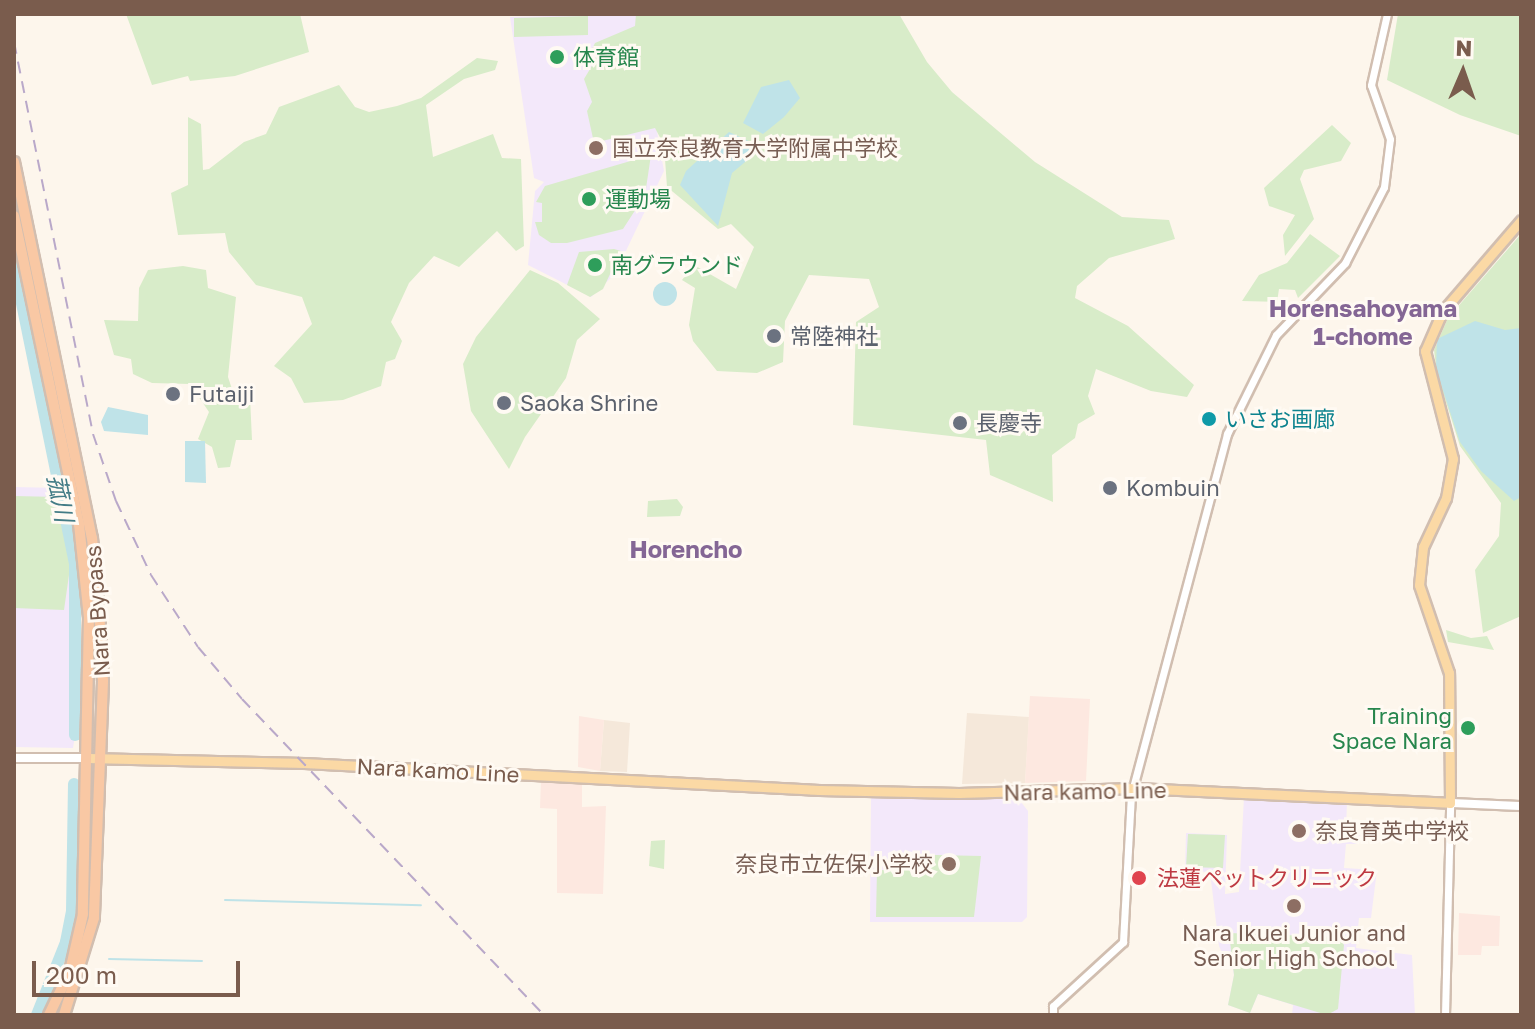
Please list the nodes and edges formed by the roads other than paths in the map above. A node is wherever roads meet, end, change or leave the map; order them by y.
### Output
1 (1387, 14) edge
2 (14, 162) edge
3 (14, 216) edge
4 (1521, 220) edge
5 (14, 758) edge
6 (88, 758) junction
7 (100, 758) junction
8 (1135, 788) junction
9 (1450, 803) junction
10 (1521, 806) edge
11 (49, 1015) edge
12 (64, 1015) edge
13 (1053, 1015) edge
14 (1445, 1015) edge

1 - 8 street
2 - 7 highway, Nara Bypass
3 - 6 highway, Nara Bypass
4 - 9 main road
5 - 6 main road
6 - 7 main road, Nara kamo Line
6 - 11 highway, Nara Bypass
7 - 8 main road, Nara kamo Line
7 - 12 highway, Nara Bypass
8 - 9 main road, Nara kamo Line
8 - 13 street
9 - 10 main road
9 - 14 street

